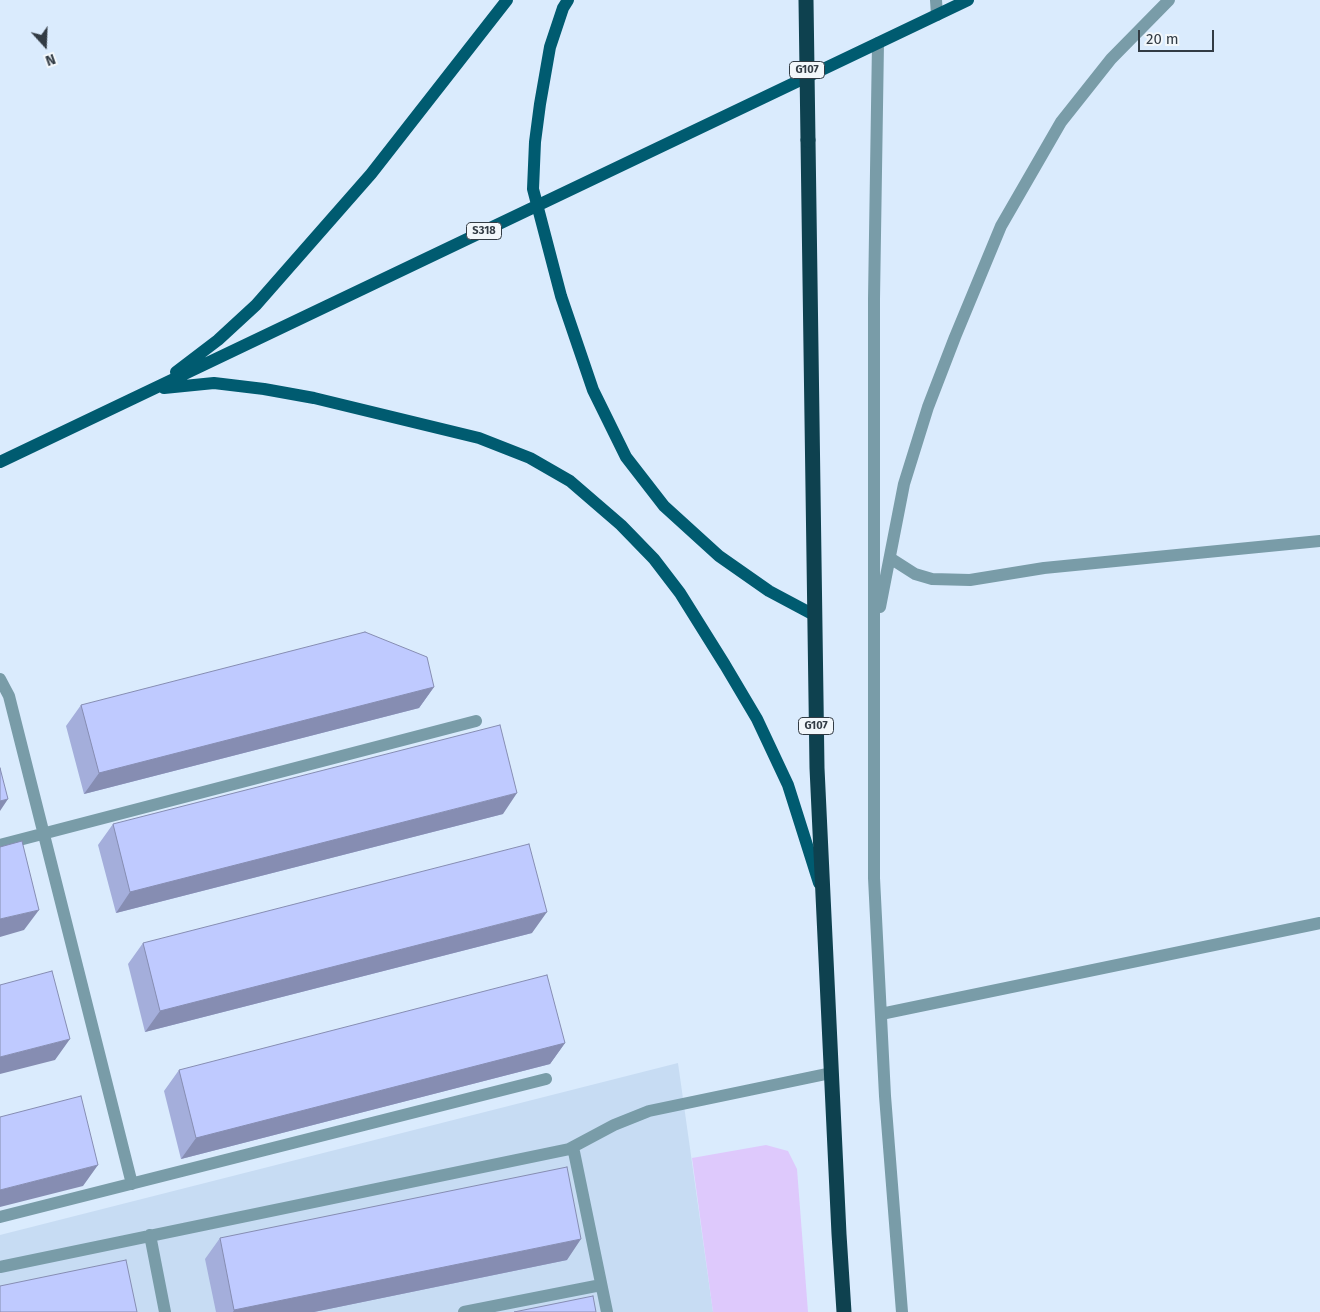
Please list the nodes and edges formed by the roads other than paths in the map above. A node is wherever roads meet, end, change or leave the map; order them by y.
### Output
1 (507, 0) edge
2 (568, 0) edge
3 (806, 0) edge
4 (936, 0) edge
5 (968, 0) edge
6 (1169, 0) edge
7 (937, 15) junction
8 (878, 43) junction
9 (537, 206) junction
10 (154, 389) junction
11 (0, 462) edge
12 (1320, 541) edge
13 (890, 558) junction
14 (814, 615) junction
15 (874, 634) junction
16 (0, 679) edge
17 (476, 721) dead end
18 (44, 834) junction
19 (0, 845) edge
20 (823, 894) junction
21 (1320, 924) edge
22 (881, 1014) junction
23 (831, 1073) junction
24 (546, 1079) dead end
25 (573, 1147) junction
26 (132, 1184) junction
27 (0, 1217) edge
28 (150, 1235) junction
29 (0, 1267) edge
30 (601, 1285) junction
31 (166, 1312) edge
32 (464, 1312) edge
33 (606, 1312) edge
34 (844, 1312) edge
35 (902, 1312) edge

1 - 10 main road
2 - 9 main road
3 - 14 highway, G107, bridge
4 - 7 street
5 - 7 main road, S318
6 - 13 street
7 - 8 main road, S318
8 - 9 main road, S318
8 - 15 street
9 - 10 main road, S318
9 - 14 main road
10 - 11 main road, S318
10 - 20 main road
12 - 13 street
13 - 15 street
14 - 20 highway, G107
15 - 22 street
16 - 18 street
17 - 18 street
18 - 19 street
18 - 26 street
20 - 23 highway, G107
21 - 22 street
22 - 35 street
23 - 25 street
23 - 34 highway, G107
24 - 26 street
25 - 28 street
25 - 30 street
26 - 27 street
28 - 29 street
28 - 31 street
30 - 32 street
30 - 33 street

